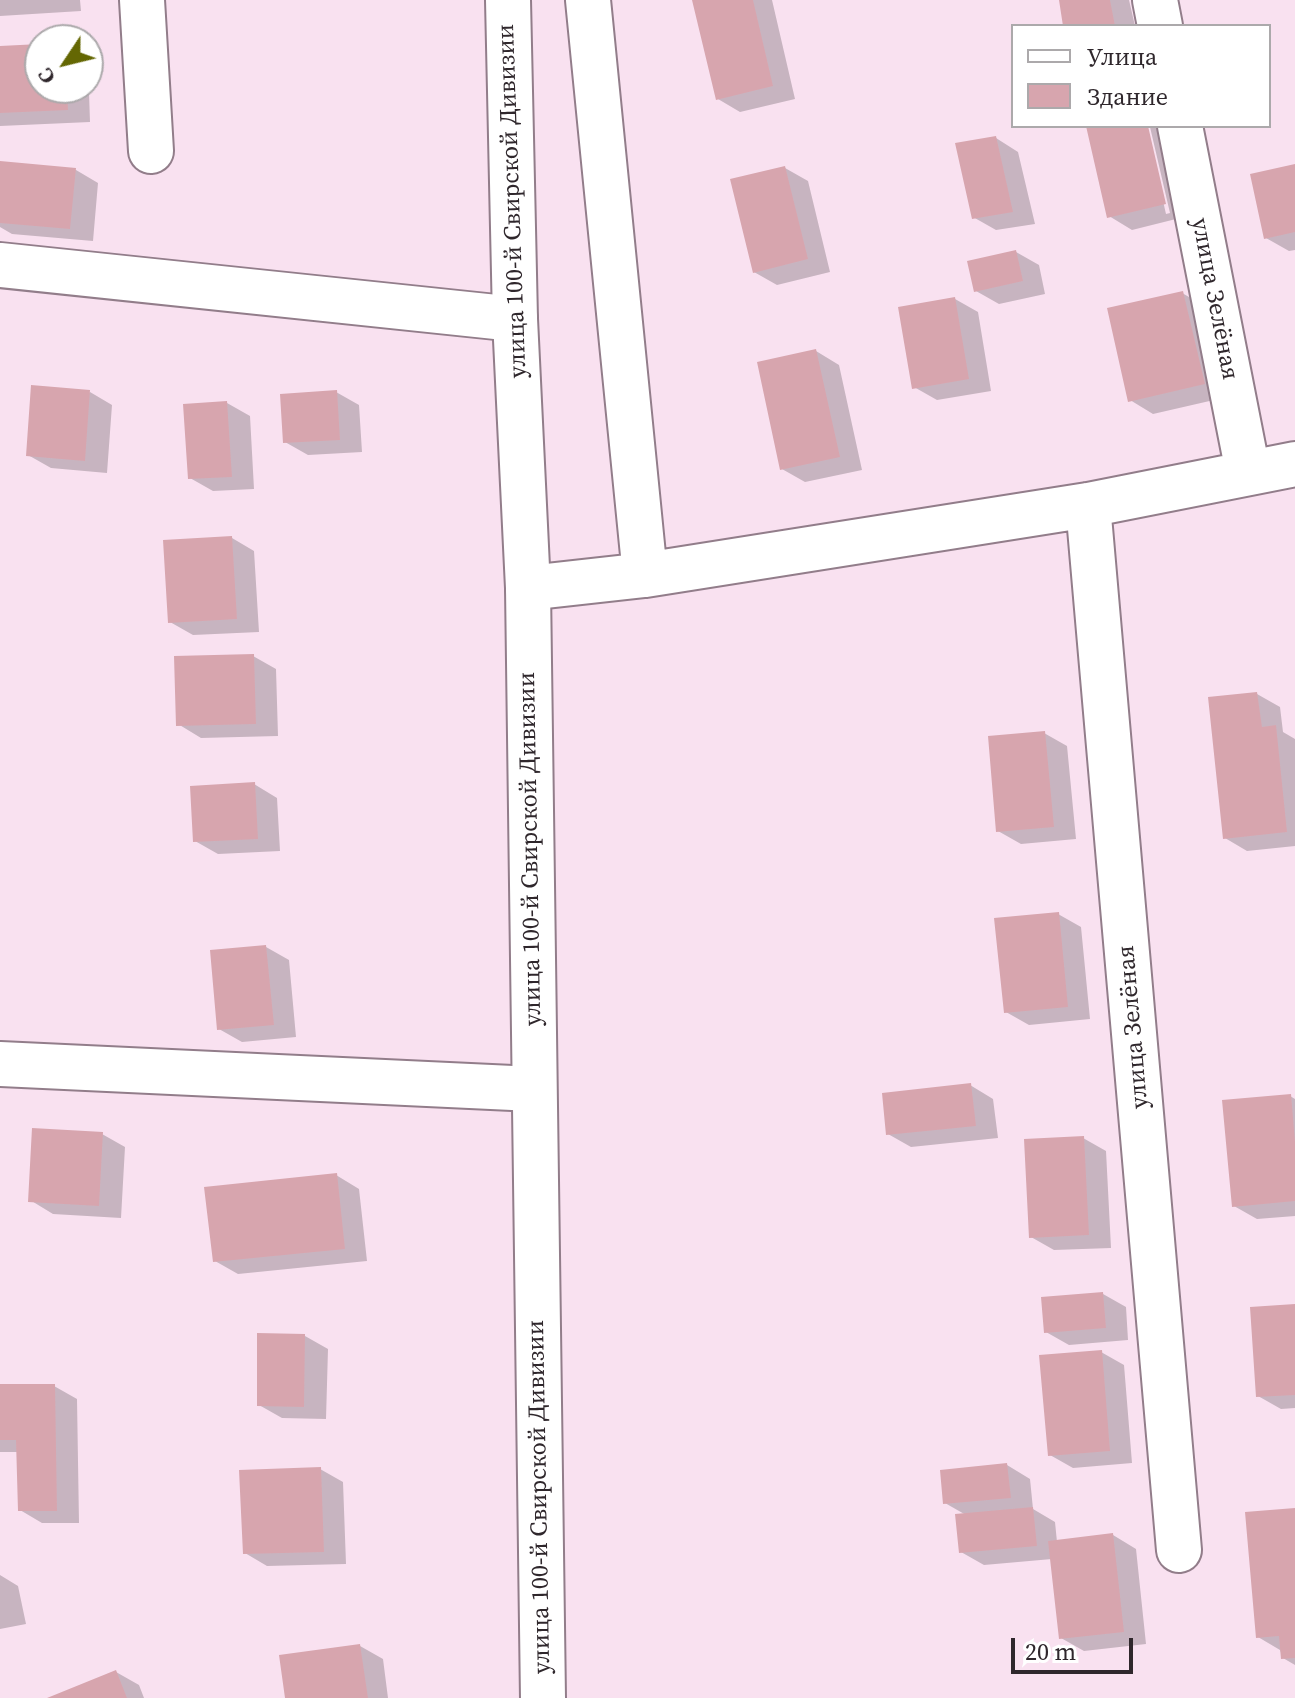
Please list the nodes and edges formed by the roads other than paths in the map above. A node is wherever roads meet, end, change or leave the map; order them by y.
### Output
1 (142, 0) edge
2 (508, 0) edge
3 (588, 0) edge
4 (1155, 0) edge
5 (1160, 24) edge
6 (1180, 128) edge
7 (151, 151) dead end
8 (0, 265) edge
9 (515, 319) junction
10 (1295, 464) edge
11 (1248, 472) junction
12 (1088, 505) junction
13 (645, 575) junction
14 (528, 588) junction
15 (0, 1064) edge
16 (534, 1089) junction
17 (1179, 1550) dead end
18 (543, 1698) edge

1 - 7 street
2 - 9 street, улица 100-й Свирской Дивизии
3 - 13 street
4 - 5 street
6 - 11 street, улица Зелёная
8 - 9 street
9 - 14 street, улица 100-й Свирской Дивизии
10 - 11 street
11 - 12 street
12 - 13 street
12 - 17 street, улица Зелёная
13 - 14 street
14 - 16 street, улица 100-й Свирской Дивизии
15 - 16 street
16 - 18 street, улица 100-й Свирской Дивизии

